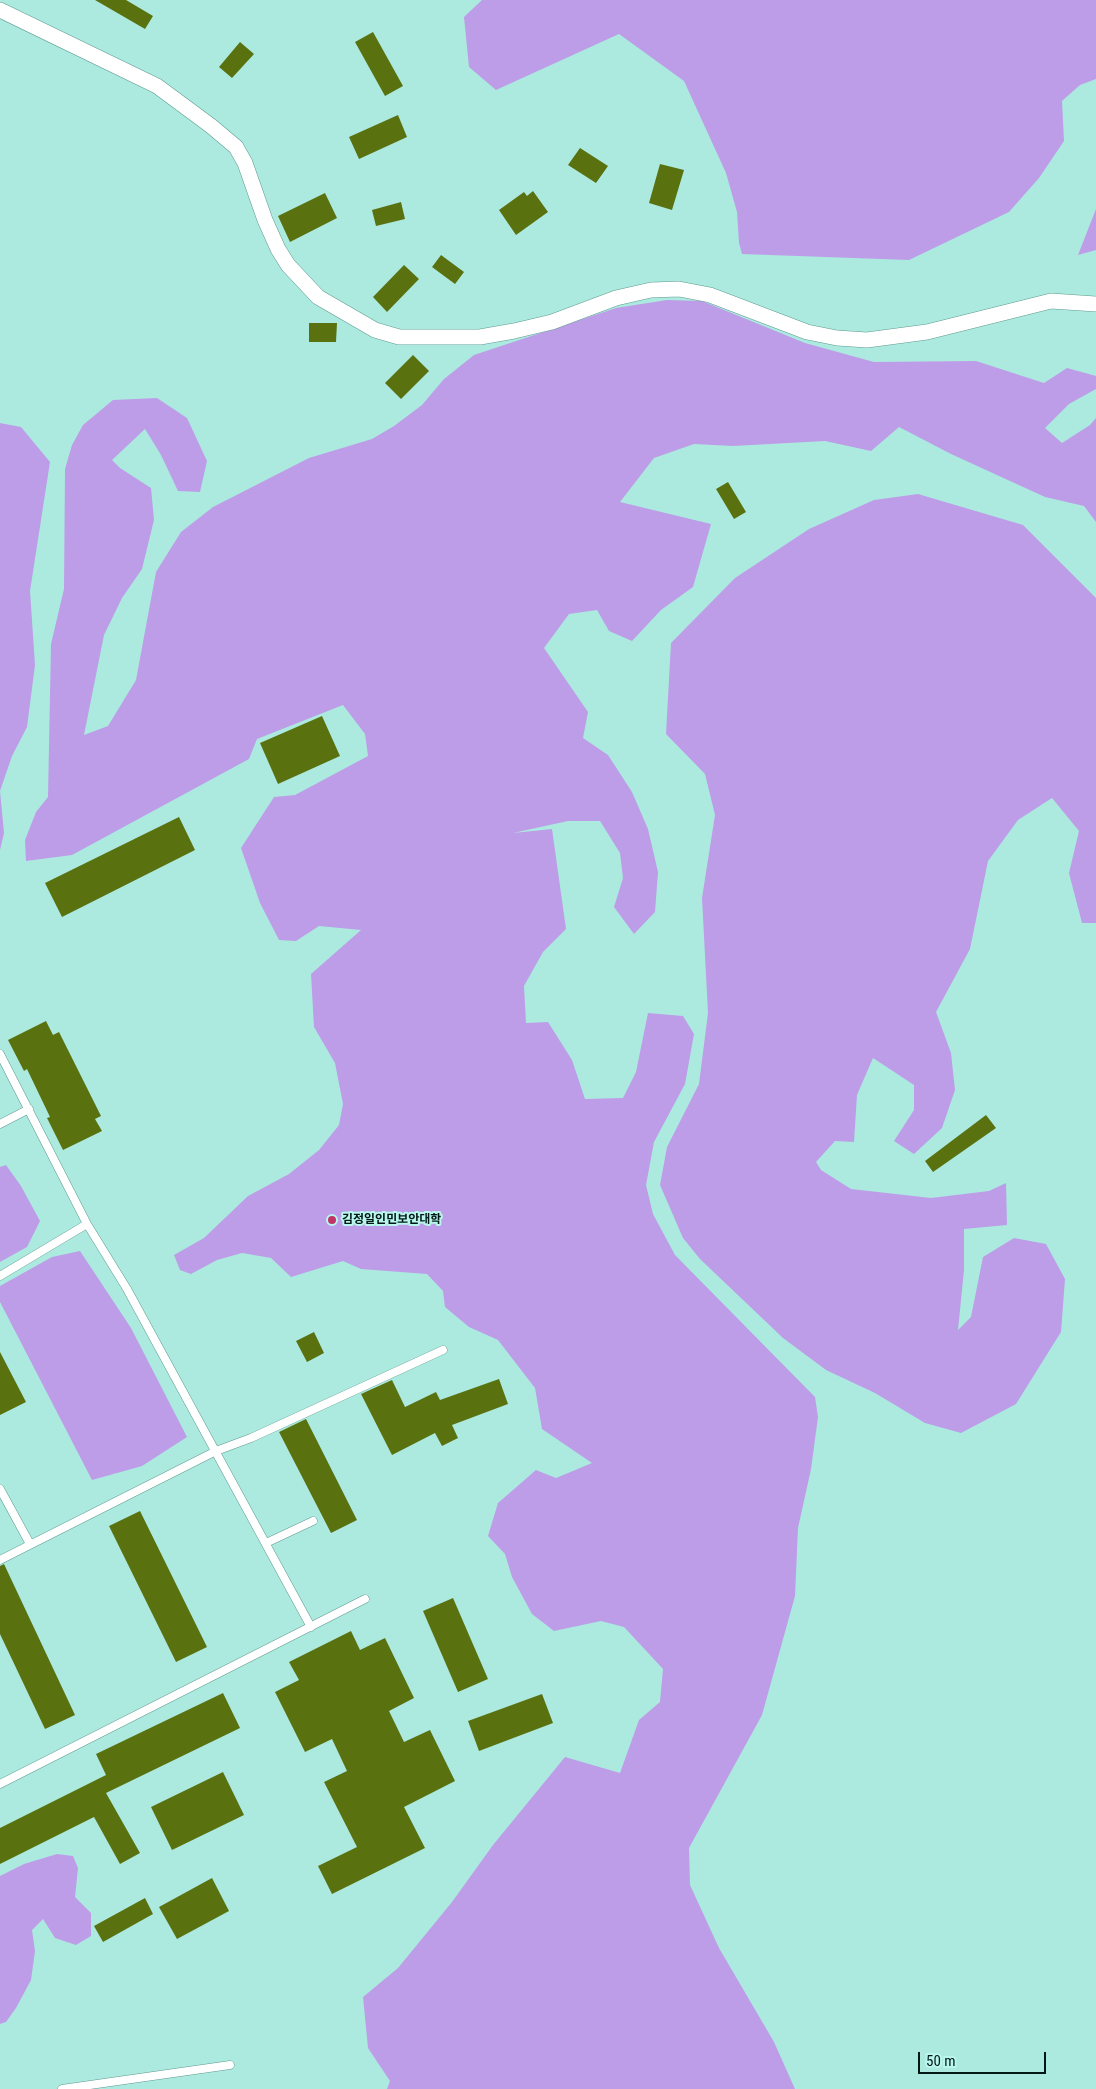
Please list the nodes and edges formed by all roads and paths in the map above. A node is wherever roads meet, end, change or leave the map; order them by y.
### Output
1 (0, 10) edge
2 (1096, 304) edge
3 (0, 1054) edge
4 (29, 1109) junction
5 (0, 1124) edge
6 (87, 1224) junction
7 (0, 1276) edge
8 (443, 1350) dead end
9 (216, 1450) junction
10 (0, 1489) edge
11 (313, 1521) dead end
12 (30, 1544) junction
13 (266, 1544) junction
14 (0, 1560) edge
15 (365, 1599) dead end
16 (311, 1627) junction
17 (0, 1784) edge
18 (230, 2065) dead end
19 (62, 2089) edge

1 - 2 street
3 - 4 lane
4 - 5 lane
4 - 6 lane
6 - 7 lane
6 - 9 lane
8 - 9 lane
9 - 12 lane
9 - 13 lane
10 - 12 lane
11 - 13 lane
12 - 14 lane
13 - 16 lane
15 - 16 lane
16 - 17 lane
18 - 19 lane

